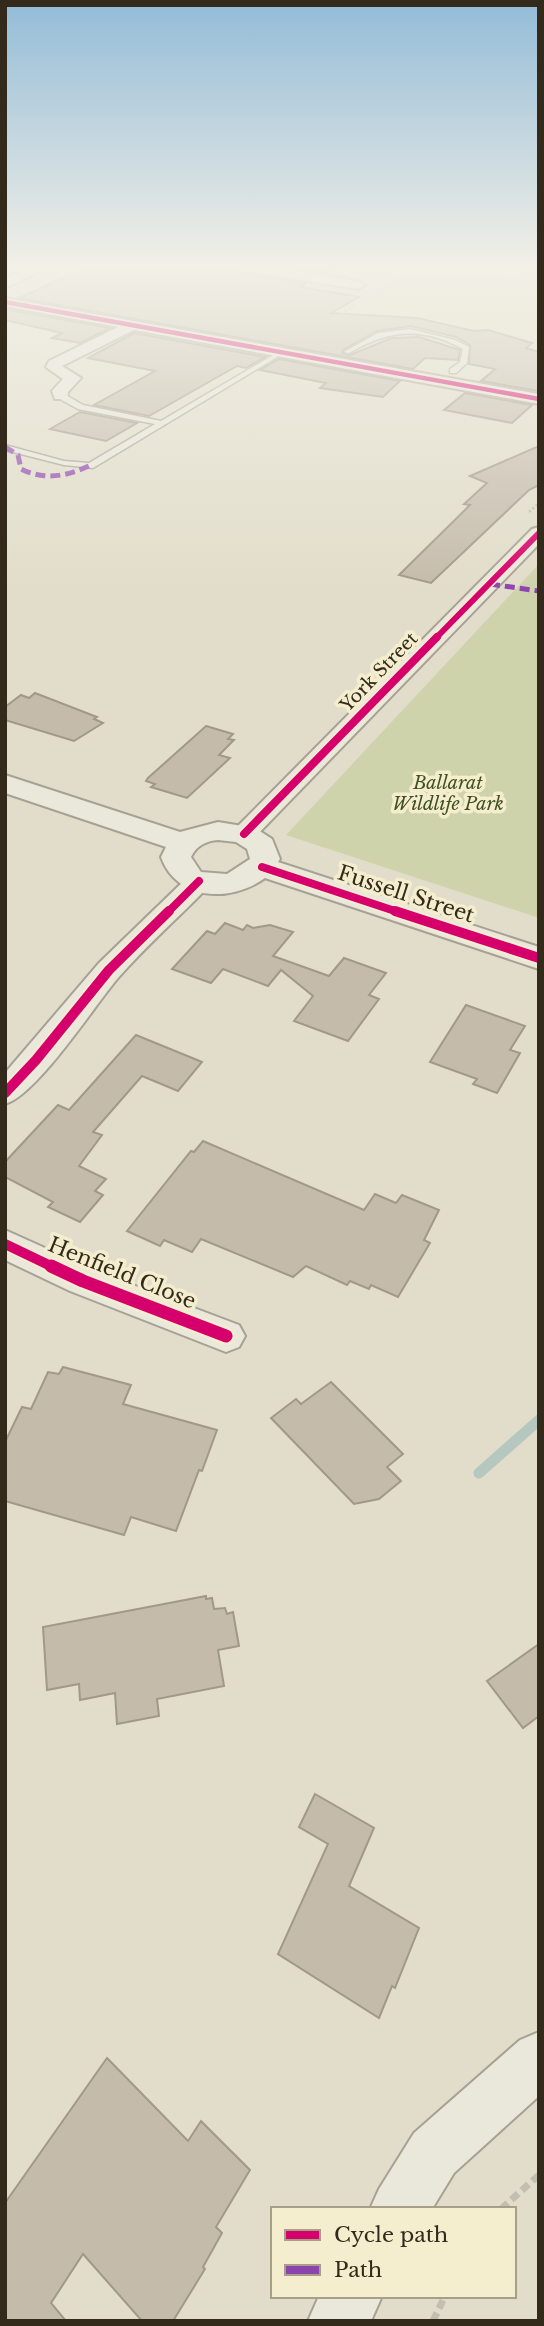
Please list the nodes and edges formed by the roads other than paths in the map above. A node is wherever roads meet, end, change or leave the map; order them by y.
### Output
1 (65, 374) edge
2 (246, 374) edge
3 (396, 374) edge
4 (468, 374) edge
5 (539, 386) edge
6 (61, 396) joint
7 (539, 399) edge
8 (162, 424) junction
9 (5, 447) edge
10 (539, 533) edge
11 (5, 783) edge
12 (244, 834) junction
13 (183, 843) junction
14 (262, 867) junction
15 (199, 881) junction
16 (539, 958) edge
17 (5, 1093) edge
18 (5, 1244) edge
19 (226, 1336) dead end
20 (539, 2059) edge
21 (400, 2207) edge
22 (351, 2298) edge
23 (338, 2321) edge

1 - 6 street
2 - 8 lane
3 - 7 street
4 - 5 street
6 - 8 lane
8 - 9 lane
10 - 12 street, York Street
11 - 13 street
12 - 13 street
12 - 14 street
13 - 15 street
14 - 15 street
14 - 16 street, Fussell Street
15 - 17 street
18 - 19 street, Henfield Close
20 - 21 street
22 - 23 street

